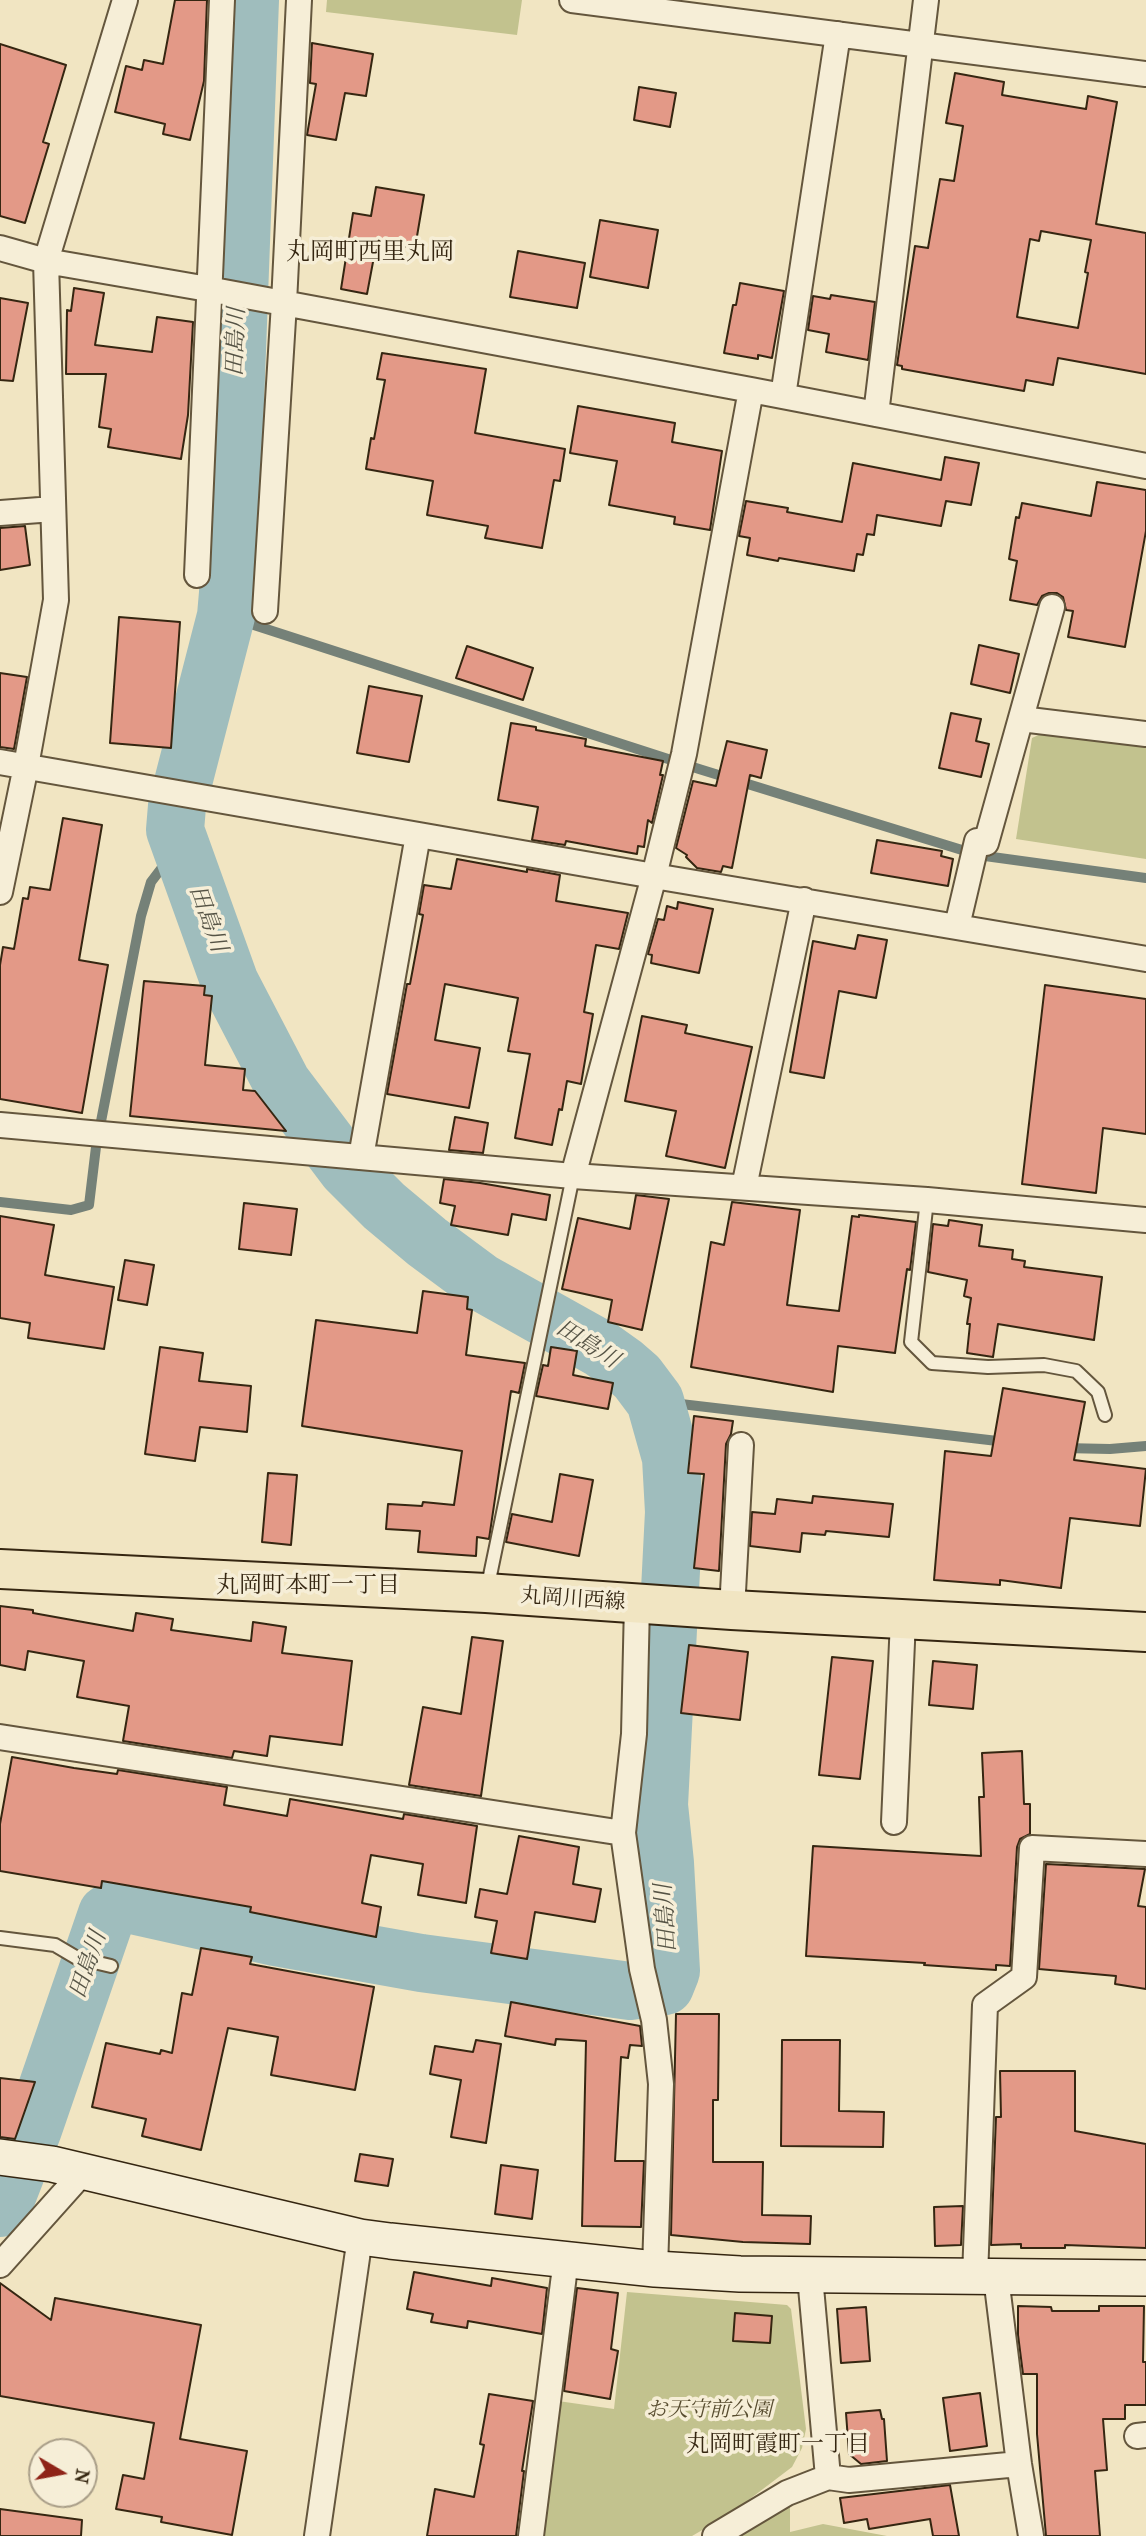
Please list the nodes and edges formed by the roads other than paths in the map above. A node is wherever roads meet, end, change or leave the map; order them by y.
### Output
1 (125, 0) edge
2 (222, 0) edge
3 (299, 0) edge
4 (572, 0) edge
5 (926, 0) edge
6 (838, 34) junction
7 (921, 45) junction
8 (1146, 74) edge
9 (0, 248) edge
10 (46, 261) junction
11 (208, 289) junction
12 (284, 303) junction
13 (751, 390) junction
14 (783, 396) junction
15 (876, 414) junction
16 (1146, 466) edge
17 (52, 509) junction
18 (0, 513) edge
19 (197, 575) dead end
20 (1052, 607) dead end
21 (265, 611) dead end
22 (1021, 719) junction
23 (1146, 734) edge
24 (0, 762) edge
25 (26, 766) junction
26 (418, 835) junction
27 (654, 876) junction
28 (0, 892) edge
29 (804, 901) junction
30 (957, 926) junction
31 (1146, 959) edge
32 (0, 1125) edge
33 (360, 1157) junction
34 (573, 1176) junction
35 (744, 1188) junction
36 (927, 1200) junction
37 (1146, 1220) edge
38 (1105, 1415) dead end
39 (741, 1445) dead end
40 (0, 1569) edge
41 (486, 1593) junction
42 (637, 1604) junction
43 (732, 1610) junction
44 (903, 1619) junction
45 (1146, 1632) edge
46 (0, 1737) edge
47 (894, 1822) dead end
48 (623, 1833) junction
49 (1146, 1854) edge
50 (0, 1938) edge
51 (111, 1966) dead end
52 (0, 2157) edge
53 (68, 2167) junction
54 (360, 2237) junction
55 (566, 2259) junction
56 (0, 2265) edge
57 (655, 2269) junction
58 (810, 2276) junction
59 (986, 2277) junction
60 (1146, 2278) edge
61 (1019, 2464) junction
62 (828, 2477) junction
63 (317, 2536) edge
64 (531, 2536) edge
65 (715, 2536) edge
66 (1031, 2536) edge

1 - 10 street
2 - 11 street
3 - 12 street
4 - 6 street
5 - 7 street
6 - 7 street
6 - 14 street
7 - 8 street
7 - 15 street
9 - 10 street
10 - 11 street
10 - 17 street
11 - 12 street
11 - 19 street
12 - 13 street
12 - 21 street
13 - 14 street
13 - 27 street
14 - 15 street
15 - 16 street
17 - 18 street
17 - 25 street
20 - 22 street
22 - 23 street
22 - 30 street
24 - 25 street
25 - 26 street
25 - 28 street
26 - 27 street
26 - 33 street
27 - 29 street
27 - 34 street
29 - 30 street
29 - 35 street
30 - 31 street
32 - 33 street
33 - 34 street
34 - 35 street
34 - 41 lane
35 - 36 street
36 - 37 street
36 - 38 lane
39 - 43 street
40 - 41 main road, 丸岡川西線
41 - 42 main road, 丸岡川西線
42 - 43 main road, 丸岡川西線
42 - 48 street
43 - 44 main road, 丸岡川西線
44 - 45 main road, 丸岡川西線
44 - 47 street
46 - 48 street
48 - 57 street
49 - 59 street
50 - 51 lane
52 - 53 street
53 - 54 street
53 - 56 street
54 - 55 street
54 - 63 street
55 - 57 street
55 - 64 street
57 - 58 street
58 - 59 street
58 - 62 street
59 - 60 street
59 - 61 street
61 - 62 street
61 - 66 street
62 - 65 street

